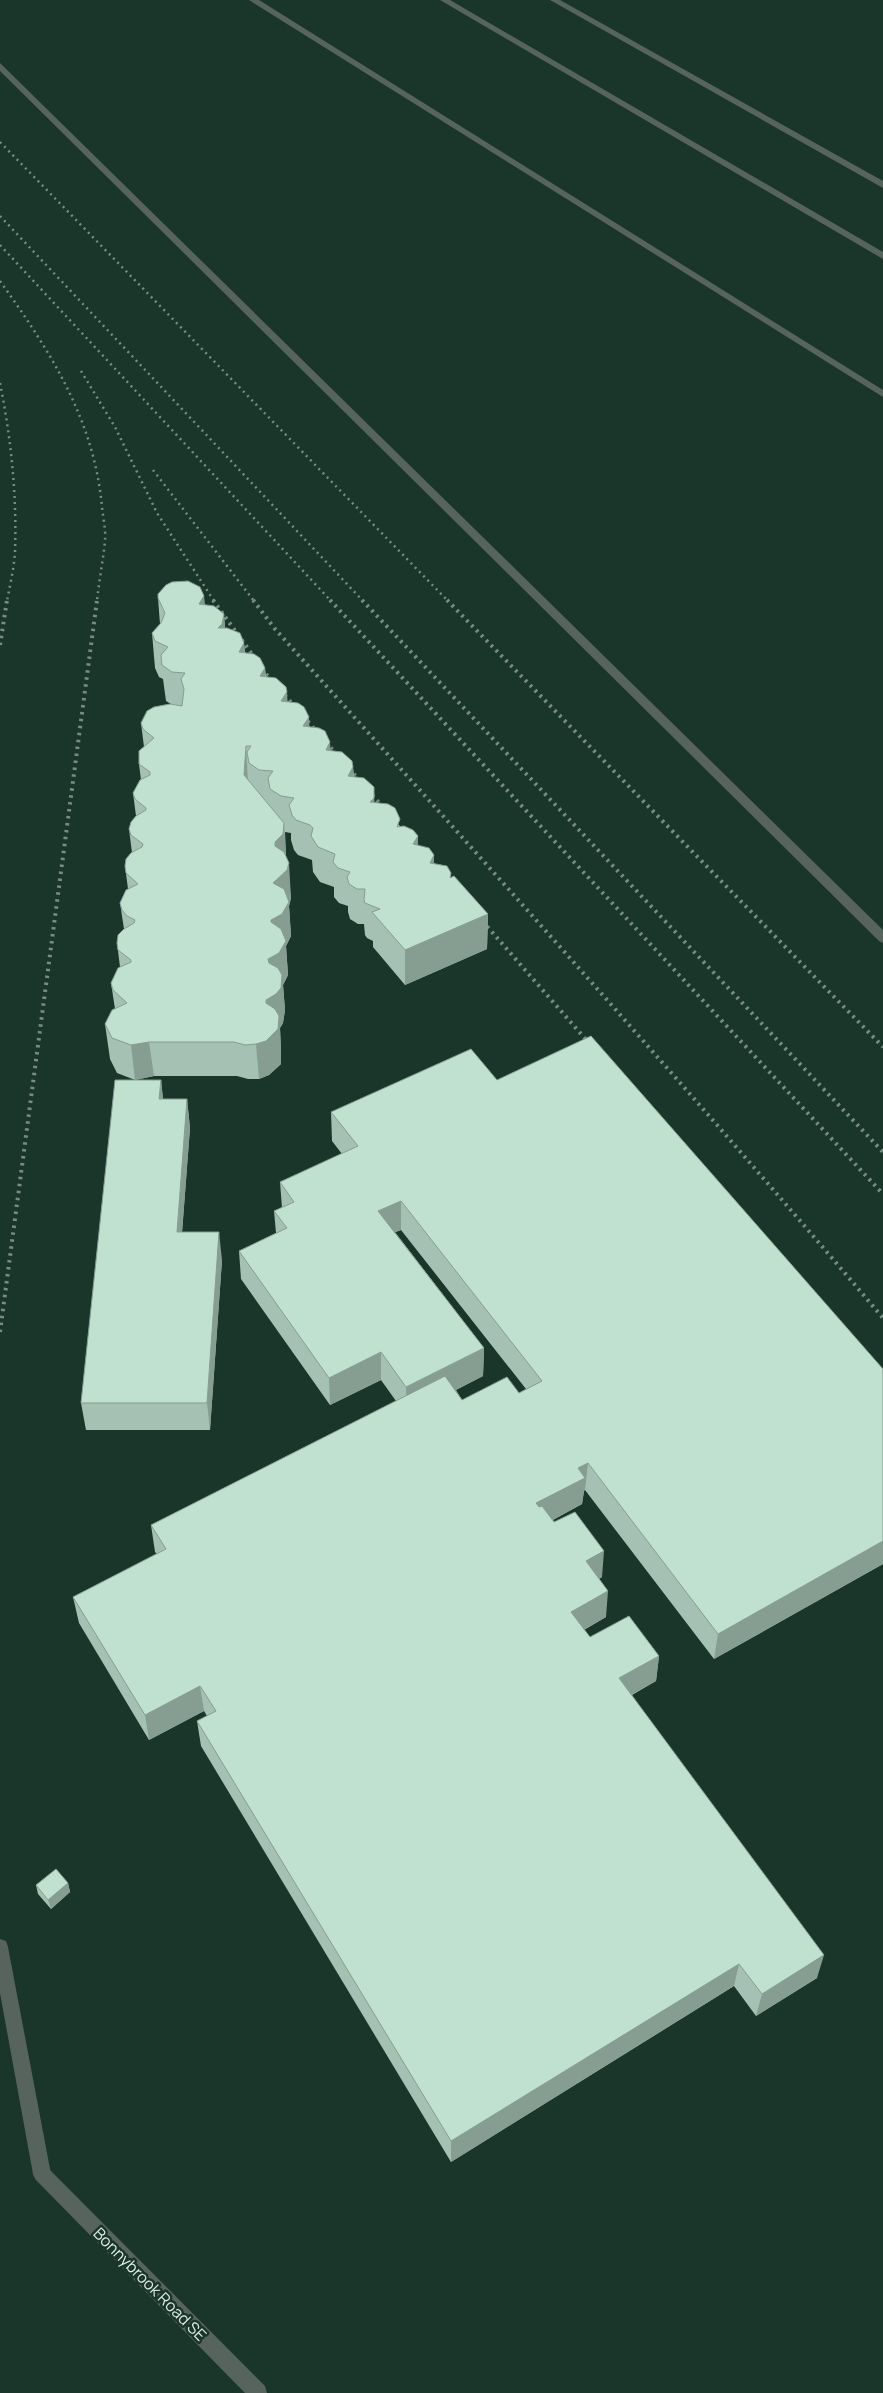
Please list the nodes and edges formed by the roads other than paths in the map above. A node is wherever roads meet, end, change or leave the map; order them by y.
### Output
1 (253, 0) edge
2 (444, 0) edge
3 (554, 0) edge
4 (0, 66) edge
5 (883, 186) edge
6 (883, 256) edge
7 (883, 394) edge
8 (883, 938) edge
9 (0, 1947) edge
10 (258, 2393) edge

1 - 7 street
2 - 6 street
3 - 5 street
4 - 8 street
9 - 10 street, Bonnybrook Road SE

